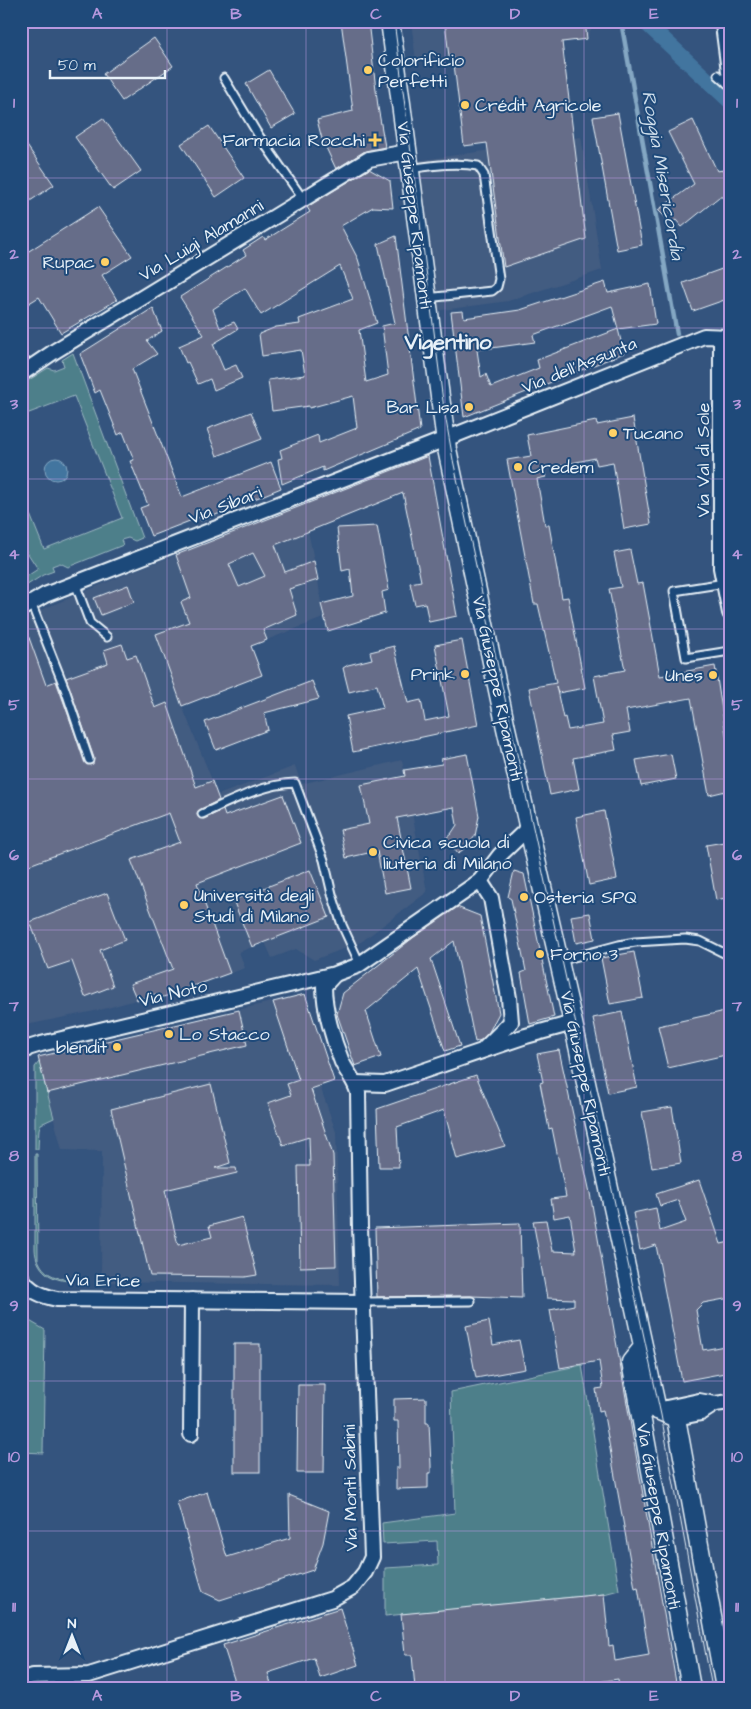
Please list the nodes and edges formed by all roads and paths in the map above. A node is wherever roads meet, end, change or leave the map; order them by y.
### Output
1 (390, 21) edge
2 (719, 21) edge
3 (718, 75) dead end
4 (224, 78) dead end
5 (728, 84) edge
6 (408, 160) junction
7 (303, 199) junction
8 (426, 298) junction
9 (727, 334) edge
10 (21, 374) edge
11 (445, 440) junction
12 (76, 583) junction
13 (725, 583) junction
14 (26, 606) edge
15 (730, 614) edge
16 (108, 638) dead end
17 (730, 651) edge
18 (89, 760) dead end
19 (202, 814) dead end
20 (527, 822) junction
21 (480, 881) junction
22 (730, 956) edge
23 (558, 960) junction
24 (360, 964) junction
25 (335, 974) junction
26 (573, 1023) junction
27 (483, 1051) junction
28 (22, 1053) edge
29 (356, 1083) junction
30 (21, 1277) edge
31 (192, 1300) junction
32 (471, 1301) dead end
33 (364, 1302) junction
34 (643, 1347) junction
35 (639, 1402) junction
36 (730, 1402) edge
37 (714, 1404) junction
38 (657, 1410) junction
39 (676, 1418) junction
40 (643, 1425) junction
41 (191, 1434) dead end
42 (21, 1678) edge
43 (691, 1688) edge
44 (725, 1688) edge

1 - 6 street, Via Giuseppe Ripamonti
2 - 5 lane
3 - 5 lane
4 - 7 lane
6 - 7 street, Via Luigi Alamanni
6 - 8 street, Via Giuseppe Ripamonti
6 - 8 lane
7 - 10 street, Via Luigi Alamanni
8 - 11 street, Via Giuseppe Ripamonti
9 - 11 street, Via dell'Assunta
9 - 13 street, Via Val di Sole
11 - 12 street, Via Sibari
11 - 20 street, Via Giuseppe Ripamonti
12 - 14 street, Via Sibari
12 - 16 lane
13 - 15 street, Via Val di Sole
13 - 17 lane
14 - 18 lane
19 - 24 lane
20 - 21 street, Via Noto
20 - 23 street, Via Giuseppe Ripamonti
21 - 24 street, Via Noto
21 - 27 street
22 - 23 lane
23 - 26 street, Via Giuseppe Ripamonti
24 - 25 street, Via Noto
25 - 28 street, Via Noto
25 - 29 street
26 - 27 street
26 - 34 street, Via Giuseppe Ripamonti
27 - 29 street
29 - 33 street, Via Monti Sabini
30 - 31 street, Via Erice
31 - 33 street
31 - 41 street
32 - 33 lane
33 - 42 street, Via Monti Sabini
34 - 35 street, Via Giuseppe Ripamonti
34 - 38 street, Via Giuseppe Ripamonti
35 - 38 street
35 - 40 street, Via Giuseppe Ripamonti
36 - 37 street
37 - 38 street
37 - 39 street
38 - 39 street, Via Giuseppe Ripamonti
38 - 40 street
39 - 44 street, Via Giuseppe Ripamonti
40 - 43 street, Via Giuseppe Ripamonti

